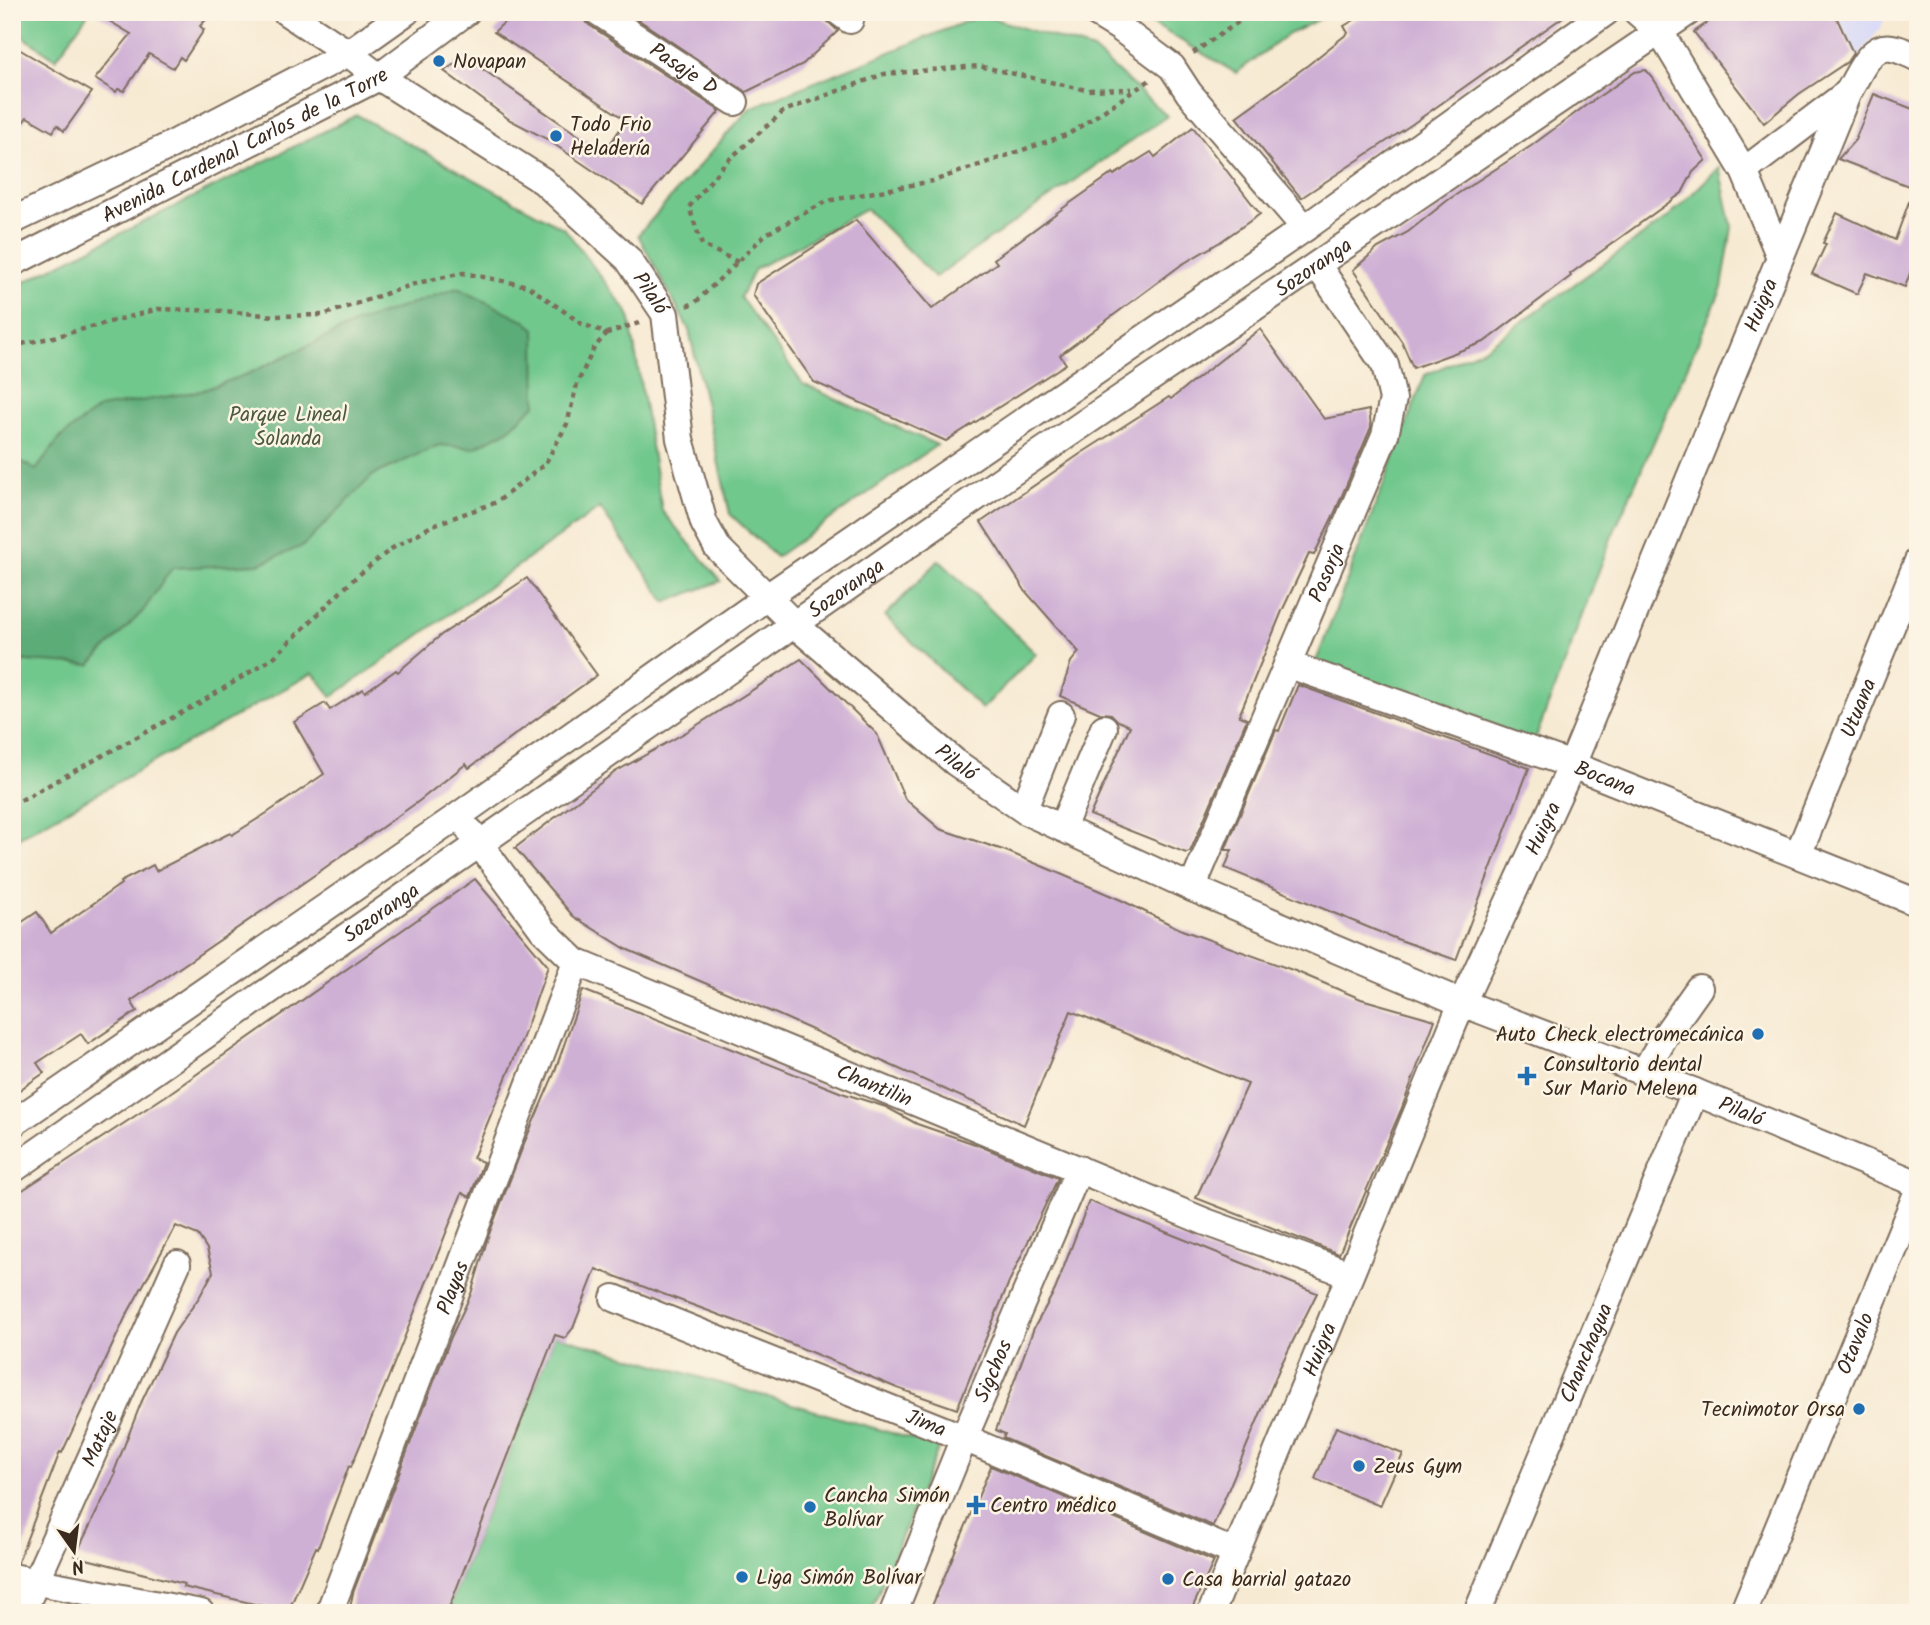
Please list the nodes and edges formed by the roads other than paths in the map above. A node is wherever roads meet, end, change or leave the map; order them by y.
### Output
1 (286, 12) edge
2 (407, 12) edge
3 (466, 12) edge
4 (598, 12) edge
5 (1094, 12) edge
6 (1606, 12) edge
7 (1637, 12) edge
8 (1688, 12) edge
9 (1660, 32) junction
10 (348, 53) junction
11 (1918, 58) edge
12 (379, 77) junction
13 (1848, 92) junction
14 (735, 102) dead end
15 (1744, 171) junction
16 (12, 221) edge
17 (1305, 228) junction
18 (1780, 257) junction
19 (12, 263) edge
20 (1318, 266) junction
21 (995, 441) junction
22 (1014, 471) junction
23 (1918, 561) edge
24 (767, 597) junction
25 (794, 624) junction
26 (1287, 664) junction
27 (1061, 715) dead end
28 (1104, 728) dead end
29 (1572, 765) junction
30 (1024, 809) junction
31 (458, 816) junction
32 (1062, 828) junction
33 (479, 844) junction
34 (1798, 855) junction
35 (1192, 888) junction
36 (1918, 903) edge
37 (576, 962) junction
38 (1699, 988) dead end
39 (1462, 1003) junction
40 (1644, 1073) junction
41 (1696, 1092) junction
42 (12, 1124) edge
43 (1079, 1169) junction
44 (12, 1170) edge
45 (1918, 1184) edge
46 (1918, 1191) edge
47 (177, 1264) dead end
48 (1349, 1274) junction
49 (614, 1298) dead end
50 (964, 1438) junction
51 (1236, 1553) junction
52 (24, 1580) edge
53 (22, 1613) edge
54 (201, 1613) edge
55 (329, 1613) edge
56 (893, 1613) edge
57 (1212, 1613) edge
58 (1478, 1613) edge
59 (1743, 1613) edge

1 - 10 street, Pilaló
2 - 10 street, Avenida Cardenal Carlos de la Torre
3 - 12 street, Avenida Cardenal Carlos de la Torre
4 - 14 street, Pasaje D
5 - 17 street
6 - 17 street, Sozoranga
7 - 9 street
8 - 9 street, Sozoranga
9 - 15 street
9 - 20 street, Sozoranga
10 - 12 street, Pilaló
10 - 16 street, Avenida Cardenal Carlos de la Torre
11 - 13 street, Huigra
12 - 19 street, Avenida Cardenal Carlos de la Torre
12 - 24 street, Pilaló
13 - 15 street
13 - 18 street, Huigra
15 - 18 street
17 - 21 street, Sozoranga
18 - 29 street, Huigra
20 - 22 street, Sozoranga
20 - 26 street, Posorja
21 - 22 street
21 - 24 street, Sozoranga
22 - 25 street, Sozoranga
23 - 34 street, Utuana
24 - 25 street, Pilaló
24 - 31 street, Sozoranga
25 - 30 street, Pilaló
25 - 33 street, Sozoranga
26 - 29 street, Bocana
26 - 35 street, Posorja
27 - 30 street
28 - 32 street
29 - 34 street, Bocana
29 - 39 street, Huigra
30 - 32 street, Pilaló
31 - 33 street, Chantilin
31 - 42 street, Sozoranga
32 - 35 street, Pilaló
33 - 37 street, Chantilin
33 - 44 street, Sozoranga
34 - 36 street, Bocana
35 - 39 street, Pilaló
37 - 43 street, Chantilin
37 - 55 street, Playas
38 - 40 street
39 - 40 street, Pilaló
39 - 48 street, Huigra
40 - 41 street, Pilaló
41 - 45 street, Pilaló
41 - 58 street, Chanchagua
43 - 48 street, Chantilin
43 - 50 street, Sigchos
46 - 59 street, Otavalo
47 - 52 street, Mataje
48 - 51 street, Huigra
49 - 50 street, Jima
50 - 51 street, Jima
50 - 56 street, Sigchos
51 - 57 street, Huigra
52 - 53 street, Mataje
52 - 54 street

